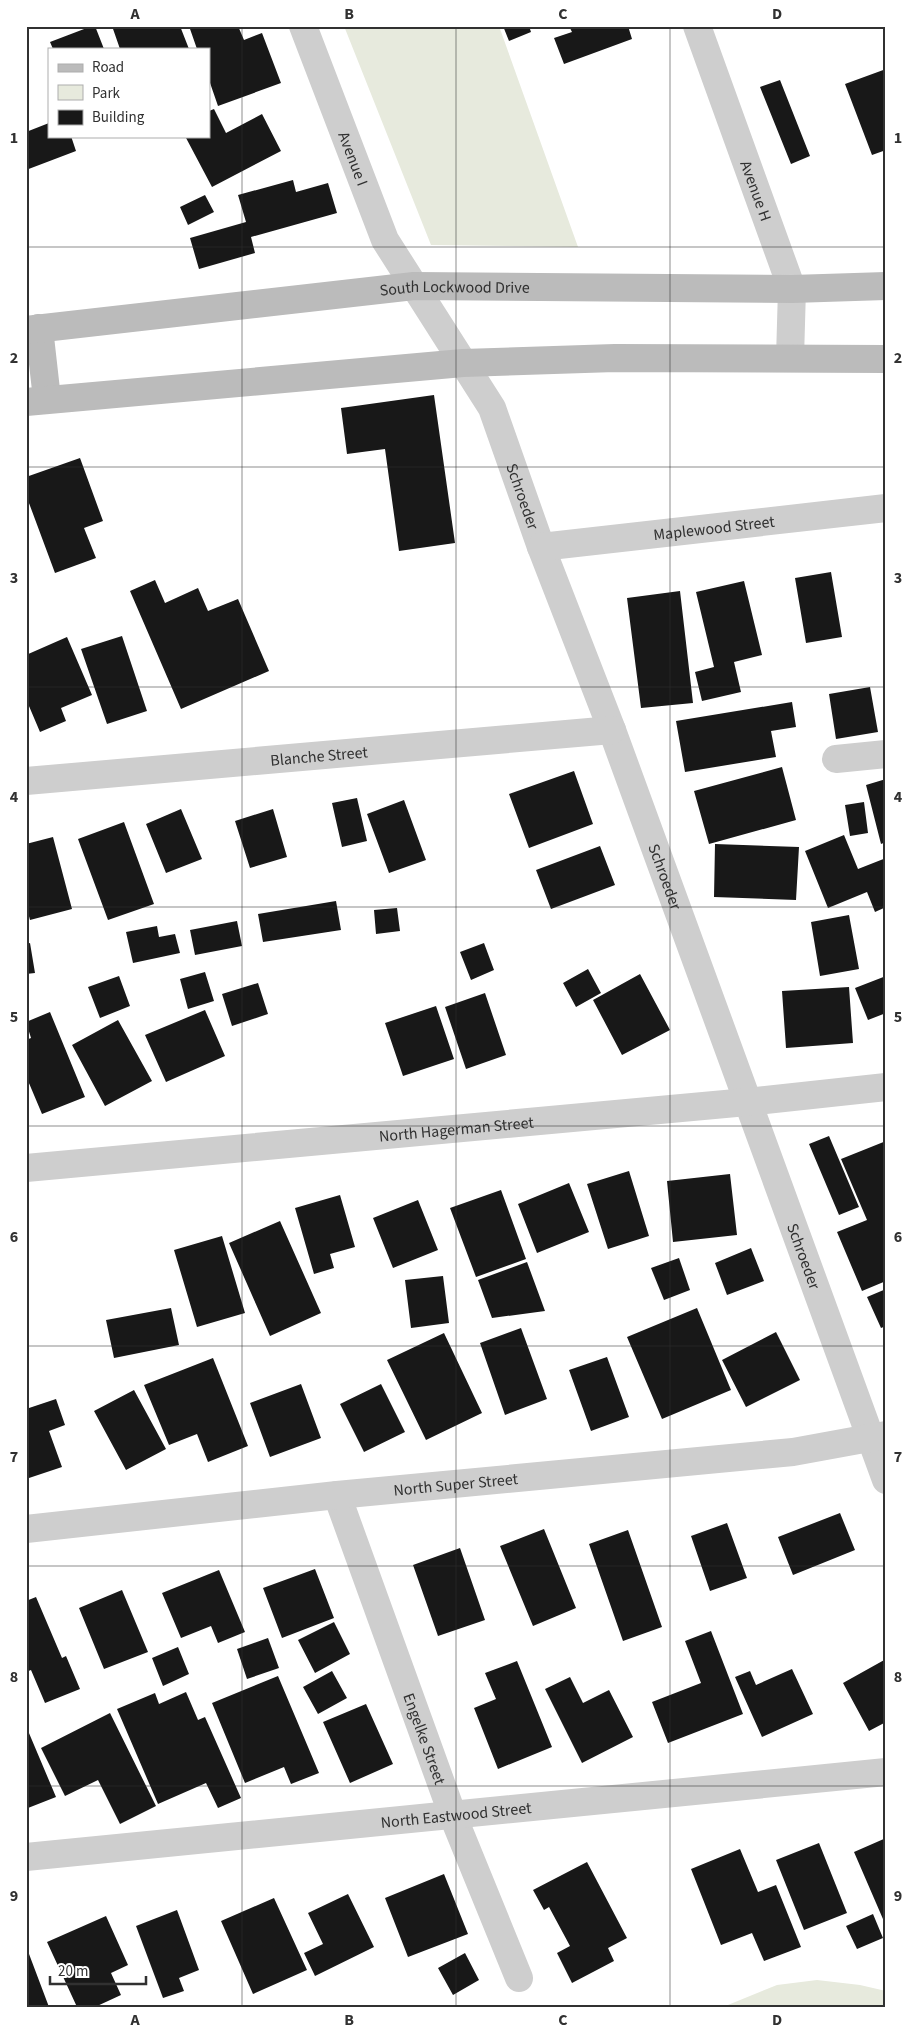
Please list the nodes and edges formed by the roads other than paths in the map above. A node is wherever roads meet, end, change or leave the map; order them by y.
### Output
1 (303, 26) edge
2 (697, 26) edge
3 (414, 286) junction
4 (886, 286) edge
5 (792, 289) junction
6 (33, 329) edge
7 (790, 358) junction
8 (886, 358) edge
9 (463, 363) junction
10 (37, 401) edge
11 (886, 508) edge
12 (541, 547) junction
13 (612, 730) junction
14 (886, 754) edge
15 (836, 759) dead end
16 (26, 781) edge
17 (886, 1087) edge
18 (747, 1102) junction
19 (26, 1168) edge
20 (878, 1436) edge
21 (886, 1480) edge
22 (338, 1495) junction
23 (26, 1529) edge
24 (886, 1772) edge
25 (453, 1816) junction
26 (26, 1857) edge
27 (519, 1978) dead end

1 - 3 street, Avenue I
2 - 5 street, Avenue H
3 - 5 main road, South Lockwood Drive
3 - 6 main road, South Lockwood Drive
3 - 9 street, Schroeder
4 - 5 main road, South Lockwood Drive
5 - 7 street, Avenue H
6 - 10 main road
7 - 8 main road
7 - 9 main road
9 - 10 main road
9 - 12 street, Schroeder
11 - 12 street, Maplewood Street
12 - 13 street, Schroeder
13 - 16 street, Blanche Street
13 - 18 street, Schroeder
14 - 15 street
17 - 18 street, North Hagerman Street
18 - 19 street, North Hagerman Street
18 - 20 street, Schroeder
20 - 21 street, Schroeder
20 - 22 street, North Super Street
22 - 23 street, North Super Street
22 - 25 street, Engelke Street
24 - 25 street, North Eastwood Street
25 - 26 street, North Eastwood Street
25 - 27 street, Engelke Street

